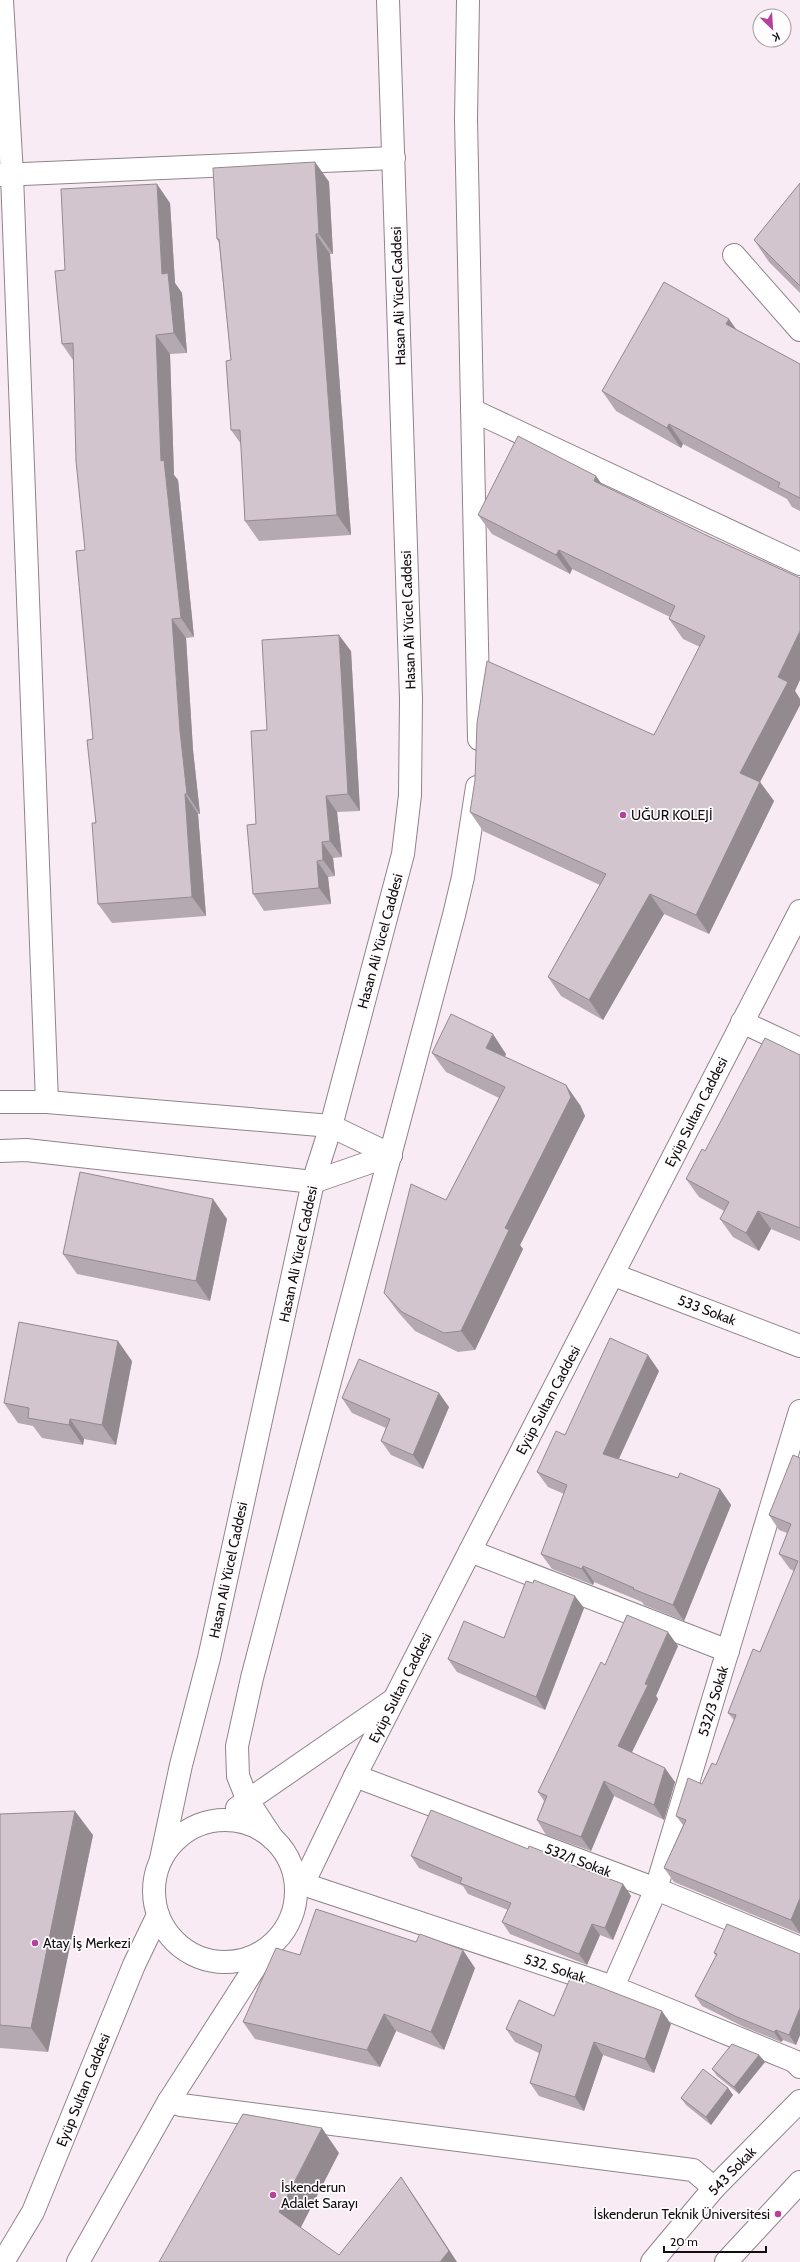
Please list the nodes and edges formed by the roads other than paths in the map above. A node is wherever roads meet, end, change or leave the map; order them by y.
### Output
1 (2, 0) edge
2 (388, 0) edge
3 (468, 0) edge
4 (394, 158) junction
5 (6, 175) edge
6 (734, 255) dead end
7 (800, 330) edge
8 (472, 410) junction
9 (800, 564) edge
10 (800, 911) edge
11 (742, 1022) junction
12 (800, 1049) edge
13 (0, 1102) edge
14 (46, 1102) junction
15 (331, 1126) junction
16 (0, 1151) edge
17 (391, 1155) junction
18 (314, 1182) junction
19 (614, 1275) junction
20 (800, 1346) edge
21 (800, 1411) edge
22 (470, 1551) junction
23 (728, 1651) junction
24 (396, 1698) junction
25 (355, 1776) junction
26 (248, 1801) junction
27 (217, 1820) junction
28 (273, 1839) junction
29 (161, 1859) junction
30 (300, 1887) junction
31 (656, 1889) junction
32 (158, 1914) junction
33 (800, 1948) edge
34 (266, 1950) junction
35 (613, 1987) junction
36 (800, 2067) edge
37 (169, 2101) junction
38 (800, 2101) edge
39 (800, 2182) edge
40 (714, 2188) junction
41 (3, 2262) edge
42 (78, 2262) edge
43 (652, 2262) edge
44 (726, 2262) edge

1 - 5 street
2 - 4 street, Hasan Ali Yücel Caddesi
3 - 8 street
4 - 5 street
4 - 15 street, Hasan Ali Yücel Caddesi
5 - 14 street
6 - 7 street
8 - 9 street
8 - 17 street
10 - 11 street, Eyüp Sultan Caddesi
11 - 12 street
11 - 19 street, Eyüp Sultan Caddesi
13 - 14 street
14 - 15 street
15 - 17 street
15 - 18 street, Hasan Ali Yücel Caddesi
16 - 18 street
17 - 18 street
17 - 26 street
18 - 29 street, Hasan Ali Yücel Caddesi
19 - 20 street, 533 Sokak
19 - 22 street, Eyüp Sultan Caddesi
21 - 23 street, 532/3 Sokak
22 - 23 street
22 - 24 street, Eyüp Sultan Caddesi
23 - 31 street, 532/3 Sokak
24 - 25 street, Eyüp Sultan Caddesi
24 - 26 street
25 - 30 street, Eyüp Sultan Caddesi
25 - 31 street, 532/1 Sokak
26 - 27 street
26 - 28 street
27 - 28 street
27 - 29 street
28 - 30 street
29 - 32 street
30 - 34 street
30 - 35 street, 532. Sokak
31 - 33 street, 532/1 Sokak
31 - 35 street, 532/3 Sokak
32 - 34 street
32 - 41 street, Eyüp Sultan Caddesi
34 - 37 street
35 - 36 street, 532. Sokak
37 - 40 street
37 - 42 street
38 - 40 street, 543 Sokak
39 - 44 street
40 - 43 street, 543 Sokak

